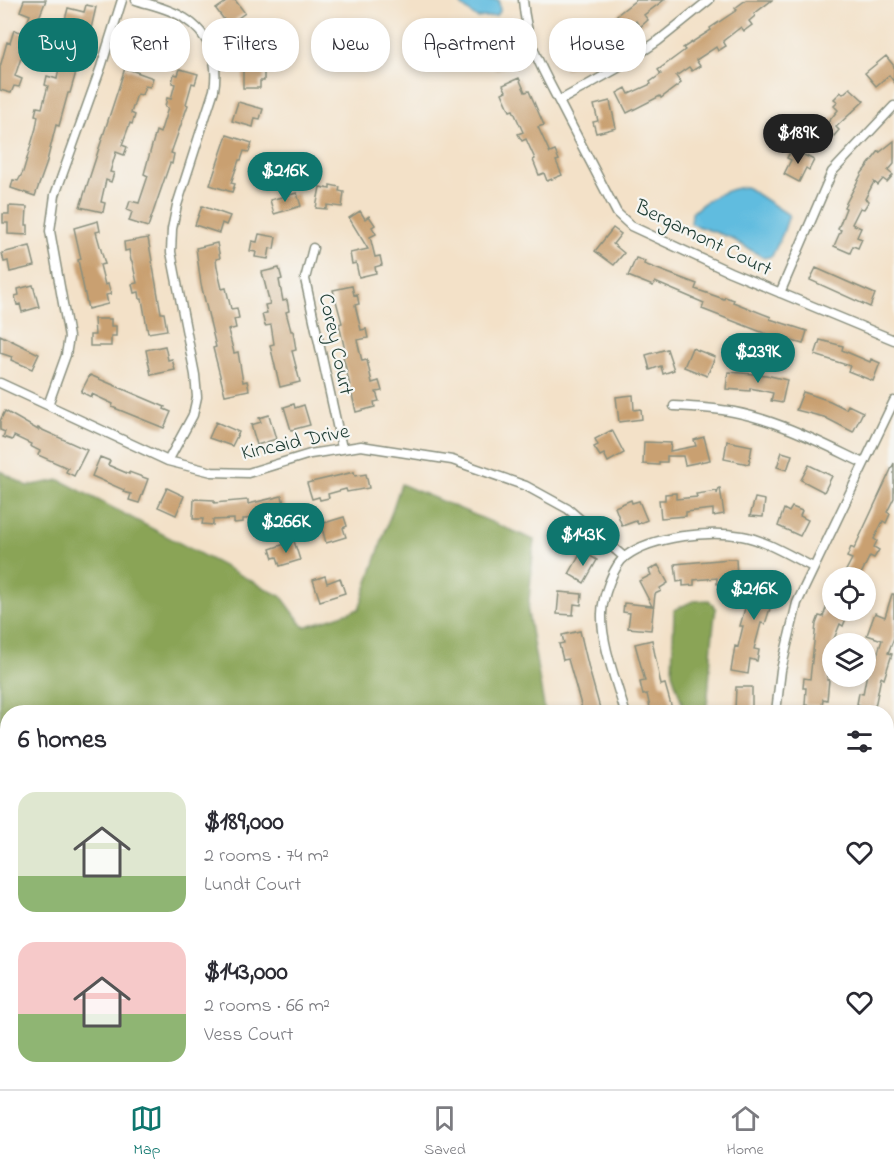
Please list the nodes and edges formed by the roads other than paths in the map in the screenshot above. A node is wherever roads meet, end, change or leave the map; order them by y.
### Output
1 (122, 0) edge
2 (136, 0) edge
3 (523, 0) edge
4 (709, 0) edge
5 (559, 101) junction
6 (894, 106) edge
7 (313, 248) dead end
8 (780, 293) junction
9 (894, 340) edge
10 (0, 383) edge
11 (894, 400) edge
12 (48, 405) junction
13 (674, 406) dead end
14 (342, 448) junction
15 (168, 461) junction
16 (863, 463) junction
17 (624, 557) junction
18 (813, 567) junction
19 (623, 705) edge
20 (777, 705) edge

1 - 12 street
2 - 15 street
3 - 5 street, Bergamont Court
4 - 5 street
5 - 8 street, Bergamont Court
6 - 8 street
7 - 14 street, Corey Court
8 - 9 street, Bergamont Court
10 - 12 street, Kincaid Drive
11 - 16 street
12 - 15 street, Kincaid Drive
13 - 16 street
14 - 15 street, Kincaid Drive
14 - 17 street, Kincaid Drive
16 - 18 street
17 - 18 street
17 - 19 street
18 - 20 street

